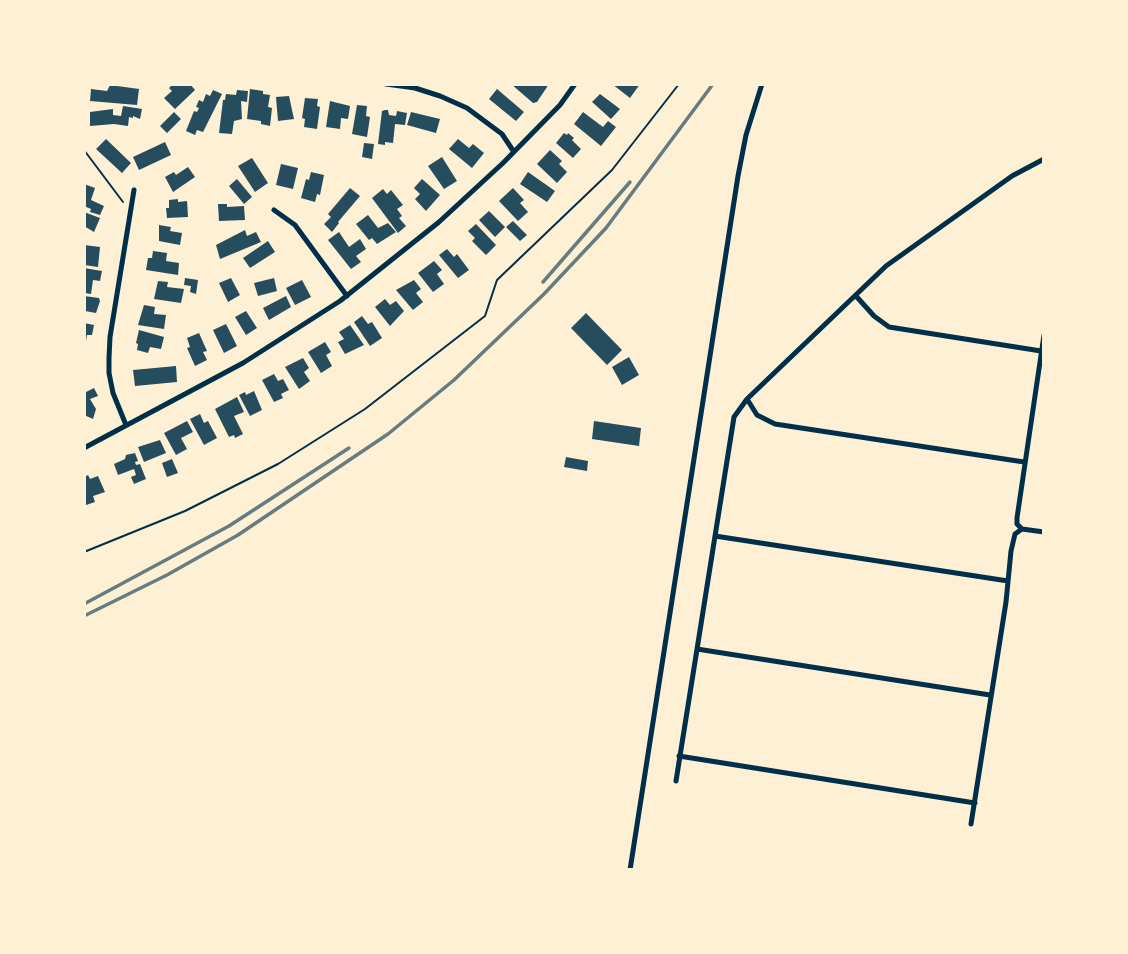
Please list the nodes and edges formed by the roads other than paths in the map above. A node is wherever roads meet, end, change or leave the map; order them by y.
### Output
1 (386, 84) edge
2 (575, 84) edge
3 (762, 84) edge
4 (514, 152) junction
5 (1044, 159) edge
6 (134, 190) dead end
7 (274, 210) dead end
8 (347, 296) junction
9 (856, 296) junction
10 (1044, 335) edge
11 (1041, 351) junction
12 (747, 399) junction
13 (126, 425) junction
14 (84, 448) edge
15 (1024, 461) junction
16 (1021, 529) junction
17 (1044, 532) edge
18 (715, 536) junction
19 (1008, 582) junction
20 (697, 649) junction
21 (990, 695) junction
22 (679, 756) junction
23 (676, 781) dead end
24 (975, 803) junction
25 (971, 824) dead end
26 (630, 870) edge

1 - 4 street
2 - 4 street
3 - 26 street
4 - 8 street
5 - 9 street
6 - 13 street
7 - 8 street
8 - 13 street
9 - 11 street
9 - 12 street
10 - 11 street
11 - 15 street
12 - 15 street
12 - 18 street
13 - 14 street
15 - 16 street
16 - 17 street
16 - 19 street
18 - 19 street
18 - 20 street
19 - 21 street
20 - 21 street
20 - 22 street
21 - 24 street
22 - 23 street
22 - 24 street
24 - 25 street

